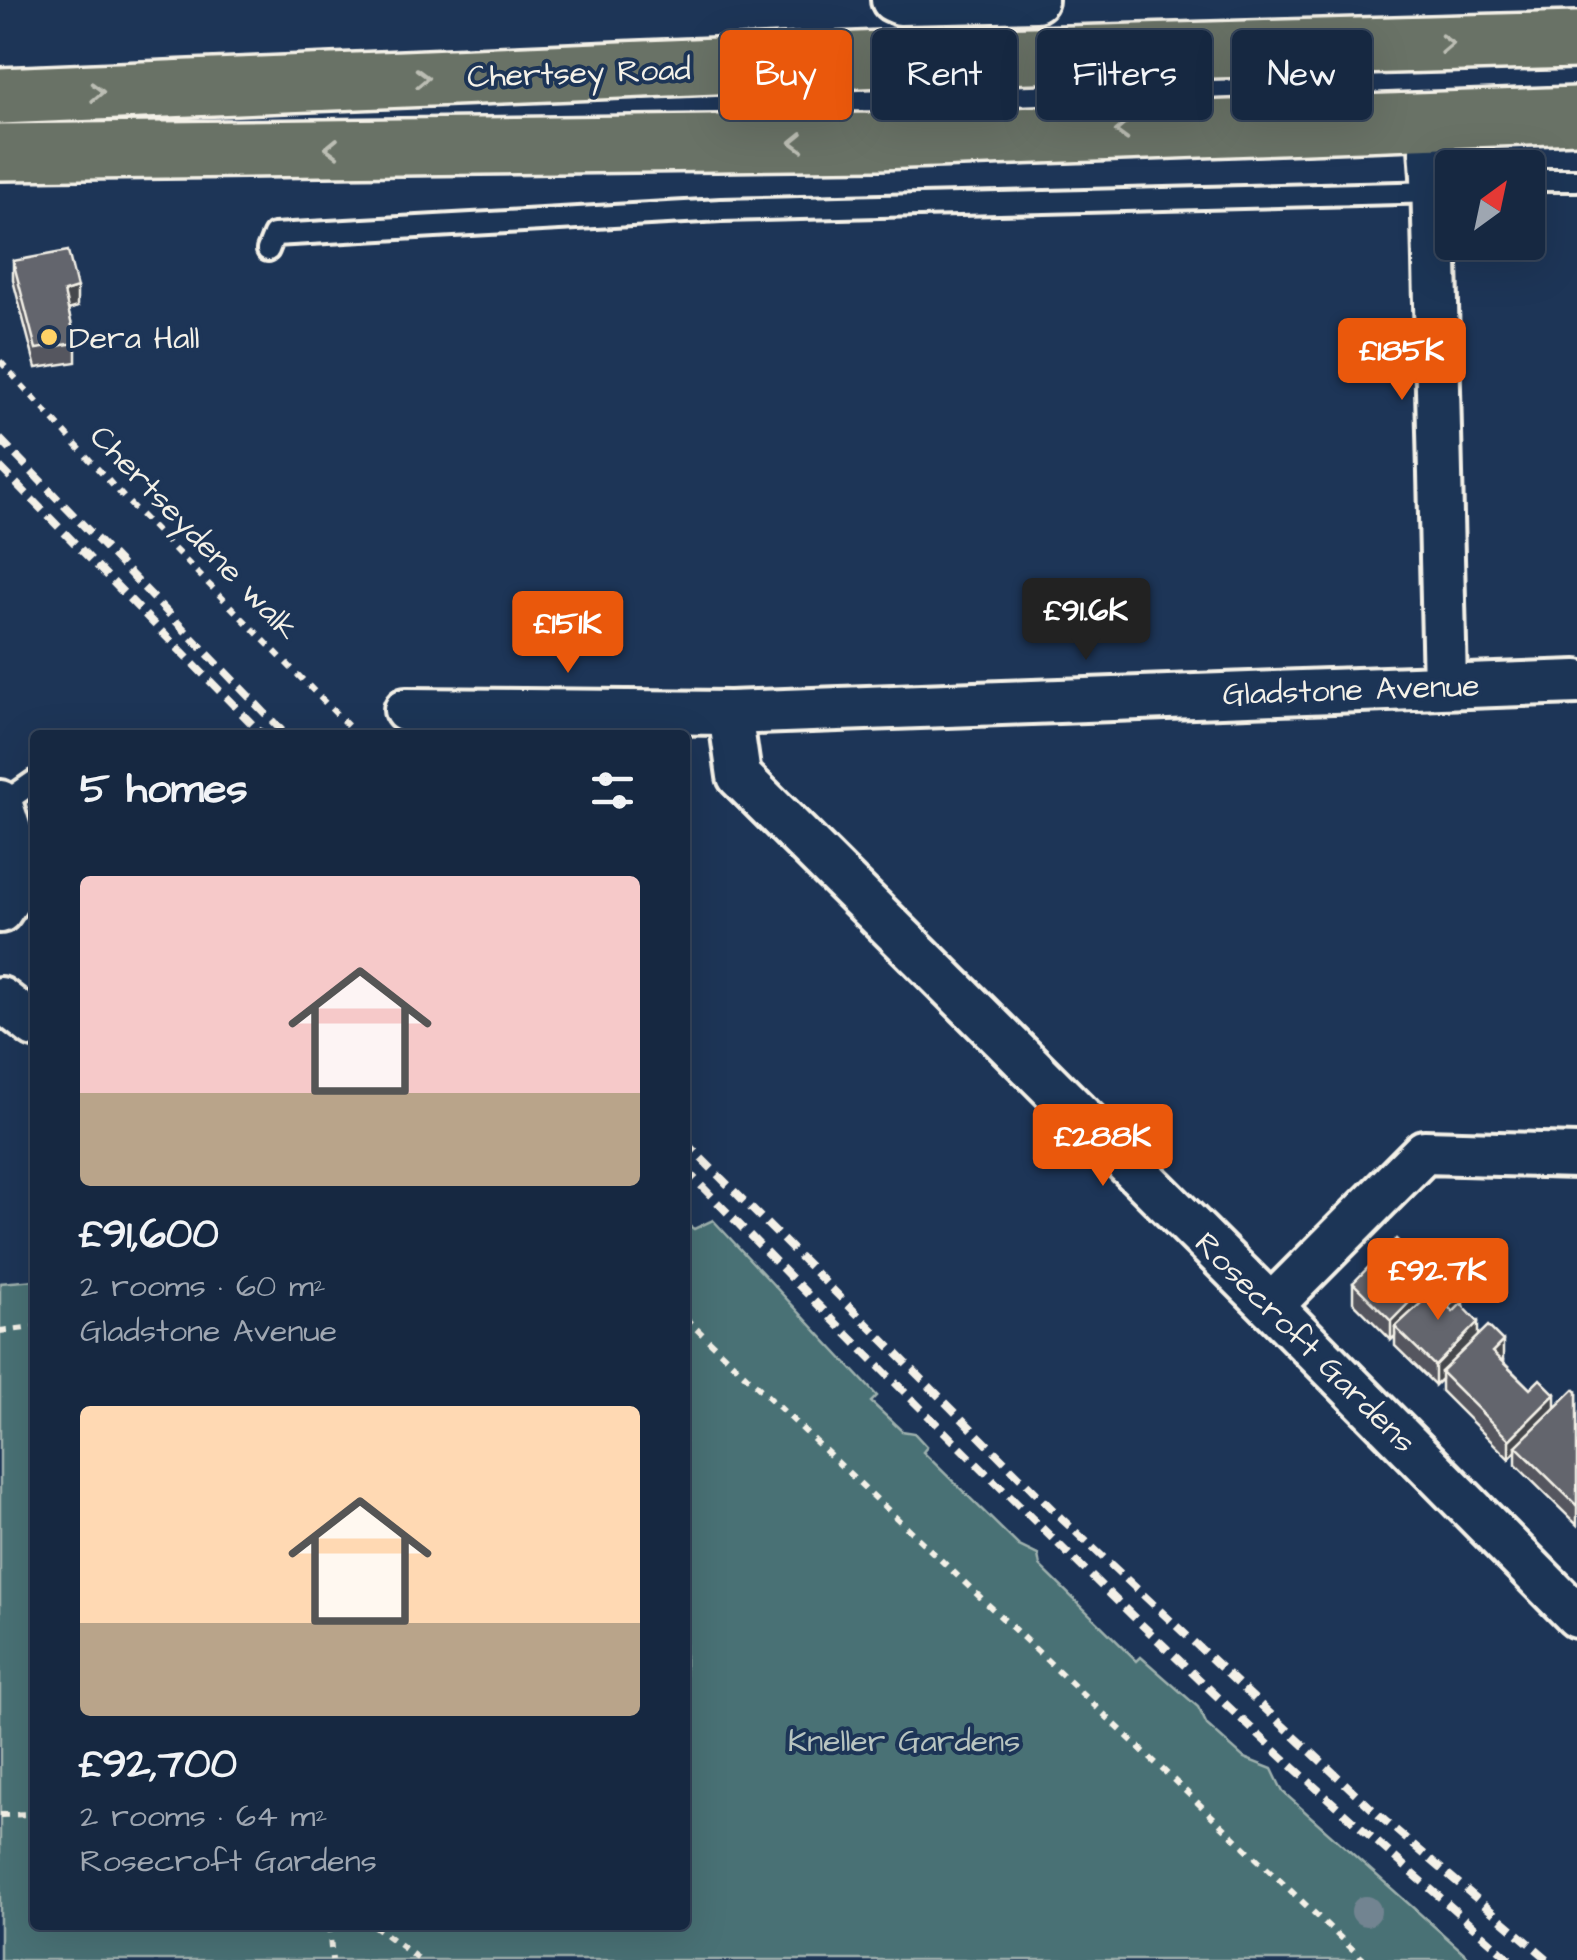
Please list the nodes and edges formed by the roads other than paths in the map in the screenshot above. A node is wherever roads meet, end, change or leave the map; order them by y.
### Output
1 (1036, 0) edge
2 (897, 2) edge
3 (1577, 40) edge
4 (0, 96) edge
5 (1577, 115) edge
6 (1429, 119) junction
7 (1435, 150) edge
8 (0, 152) edge
9 (1545, 180) edge
10 (1577, 180) edge
11 (1435, 192) edge
12 (268, 250) dead end
13 (1443, 260) edge
14 (1577, 682) edge
15 (1445, 685) junction
16 (406, 710) dead end
17 (730, 714) junction
18 (12, 796) edge
19 (0, 910) edge
20 (0, 999) edge
21 (30, 1022) edge
22 (1577, 1156) edge
23 (1271, 1306) junction
24 (1577, 1616) edge

1 - 2 street
4 -> 3 highway, Chertsey Road
5 - 6 highway
6 - 7 street
6 -> 8 highway
9 - 10 lane
11 - 12 lane
13 - 15 street
14 - 15 street, Gladstone Avenue
15 - 17 street, Gladstone Avenue
16 - 17 street, Gladstone Avenue
17 - 23 street, Rosecroft Gardens
18 - 19 street
20 - 21 street
22 - 23 street
23 - 24 street, Rosecroft Gardens

